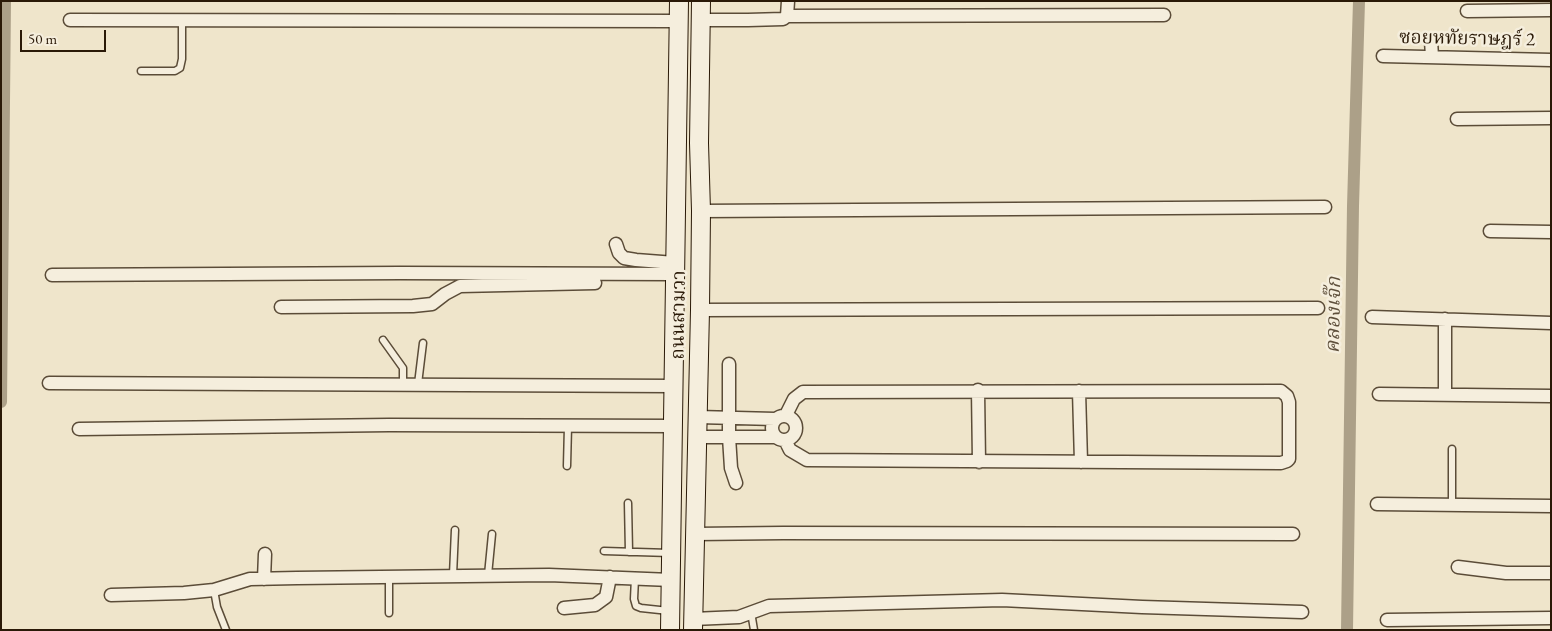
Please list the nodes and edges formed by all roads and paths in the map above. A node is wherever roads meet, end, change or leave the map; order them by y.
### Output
1 (678, 1) edge
2 (701, 1) edge
3 (788, 1) edge
4 (1475, 8) edge
5 (1551, 10) edge
6 (1164, 15) dead end
7 (787, 16) junction
8 (70, 20) dead end
9 (182, 20) junction
10 (701, 20) junction
11 (678, 21) junction
12 (1431, 40) dead end
13 (1383, 56) dead end
14 (1432, 57) junction
15 (1551, 60) edge
16 (141, 72) dead end
17 (1551, 118) edge
18 (1457, 119) dead end
19 (677, 142) junction
20 (699, 143) junction
21 (1325, 207) dead end
22 (701, 211) junction
23 (1490, 232) dead end
24 (1551, 232) edge
25 (616, 244) dead end
26 (674, 273) junction
27 (52, 275) dead end
28 (281, 307) dead end
29 (1318, 308) dead end
30 (700, 310) junction
31 (1372, 317) dead end
32 (1445, 319) junction
33 (1551, 322) edge
34 (383, 340) dead end
35 (423, 343) dead end
36 (729, 364) dead end
37 (49, 383) dead end
38 (418, 384) junction
39 (403, 385) junction
40 (673, 386) junction
41 (978, 390) junction
42 (1079, 391) junction
43 (1379, 394) dead end
44 (1445, 394) junction
45 (1551, 396) edge
46 (781, 417) junction
47 (698, 418) junction
48 (728, 418) junction
49 (568, 426) junction
50 (673, 426) junction
51 (79, 429) dead end
52 (698, 437) junction
53 (729, 437) junction
54 (780, 438) junction
55 (1452, 449) dead end
56 (978, 462) junction
57 (1081, 462) junction
58 (567, 466) dead end
59 (736, 483) dead end
60 (628, 503) dead end
61 (1376, 504) dead end
62 (1452, 506) junction
63 (1551, 506) edge
64 (455, 530) dead end
65 (696, 530) junction
66 (492, 534) dead end
67 (1293, 534) dead end
68 (604, 551) dead end
69 (629, 552) junction
70 (671, 553) junction
71 (265, 554) dead end
72 (1458, 567) dead end
73 (1551, 573) edge
74 (453, 575) junction
75 (488, 575) junction
76 (389, 576) junction
77 (610, 577) junction
78 (264, 578) junction
79 (635, 578) junction
80 (671, 580) junction
81 (214, 590) junction
82 (111, 595) dead end
83 (564, 608) dead end
84 (670, 611) junction
85 (751, 612) junction
86 (1302, 612) dead end
87 (389, 613) dead end
88 (1387, 620) dead end
89 (1547, 622) edge
90 (693, 624) edge
91 (226, 630) edge
92 (670, 630) edge
93 (754, 630) edge

1 - 11 street, ถนนสามวา
2 - 10 street, ถนนสามวา
3 - 7 street
4 - 5 street
6 - 7 street
7 - 10 street
8 - 9 street
9 - 11 street
9 - 16 lane
10 - 20 street, ถนนสามวา
11 - 19 street, ถนนสามวา
12 - 14 street
13 - 14 street, ซอยหทัยราษฎร์ 2
14 - 15 street, ซอยหทัยราษฎร์ 2
17 - 18 street
19 - 20 street
19 - 26 street, ถนนสามวา
20 - 22 street, ถนนสามวา
21 - 22 street
22 - 30 street, ถนนสามวา
23 - 24 street
25 - 26 street
26 - 27 street
26 - 28 street
26 - 40 street, ถนนสามวา
29 - 30 street
30 - 47 street, ถนนสามวา
31 - 32 street
32 - 33 street
32 - 44 street
34 - 39 lane
35 - 38 lane
36 - 48 street
37 - 39 street
38 - 39 street
38 - 40 street
40 - 50 street, ถนนสามวา
41 - 42 street
41 - 46 street
41 - 56 street
42 - 57 street
42 - 57 street
43 - 44 street
44 - 45 street
46 - 48 street
46 - 54 street
46 - 54 street
47 - 48 street
47 - 52 street, ถนนสามวา
48 - 53 street
49 - 50 street
49 - 51 street
49 - 58 lane
50 - 70 street, ถนนสามวา
52 - 53 street
52 - 65 street, ถนนสามวา
53 - 54 street
53 - 59 street
54 - 56 street
55 - 62 lane
56 - 57 street
60 - 69 lane
61 - 62 street
62 - 63 street
64 - 74 lane
65 - 67 street
65 - 90 street, ถนนสามวา
66 - 75 lane
68 - 69 lane
69 - 70 lane
70 - 80 street, ถนนสามวา
71 - 78 street
72 - 73 street
74 - 75 street
74 - 76 street
75 - 77 street
76 - 78 street
76 - 87 lane
77 - 79 street
77 - 83 street
78 - 81 street
79 - 80 street
79 - 84 lane
80 - 84 street, ถนนสามวา
81 - 82 street
81 - 91 lane
84 - 92 street, ถนนสามวา
85 - 86 street
85 - 90 street
85 - 93 lane
88 - 89 street

